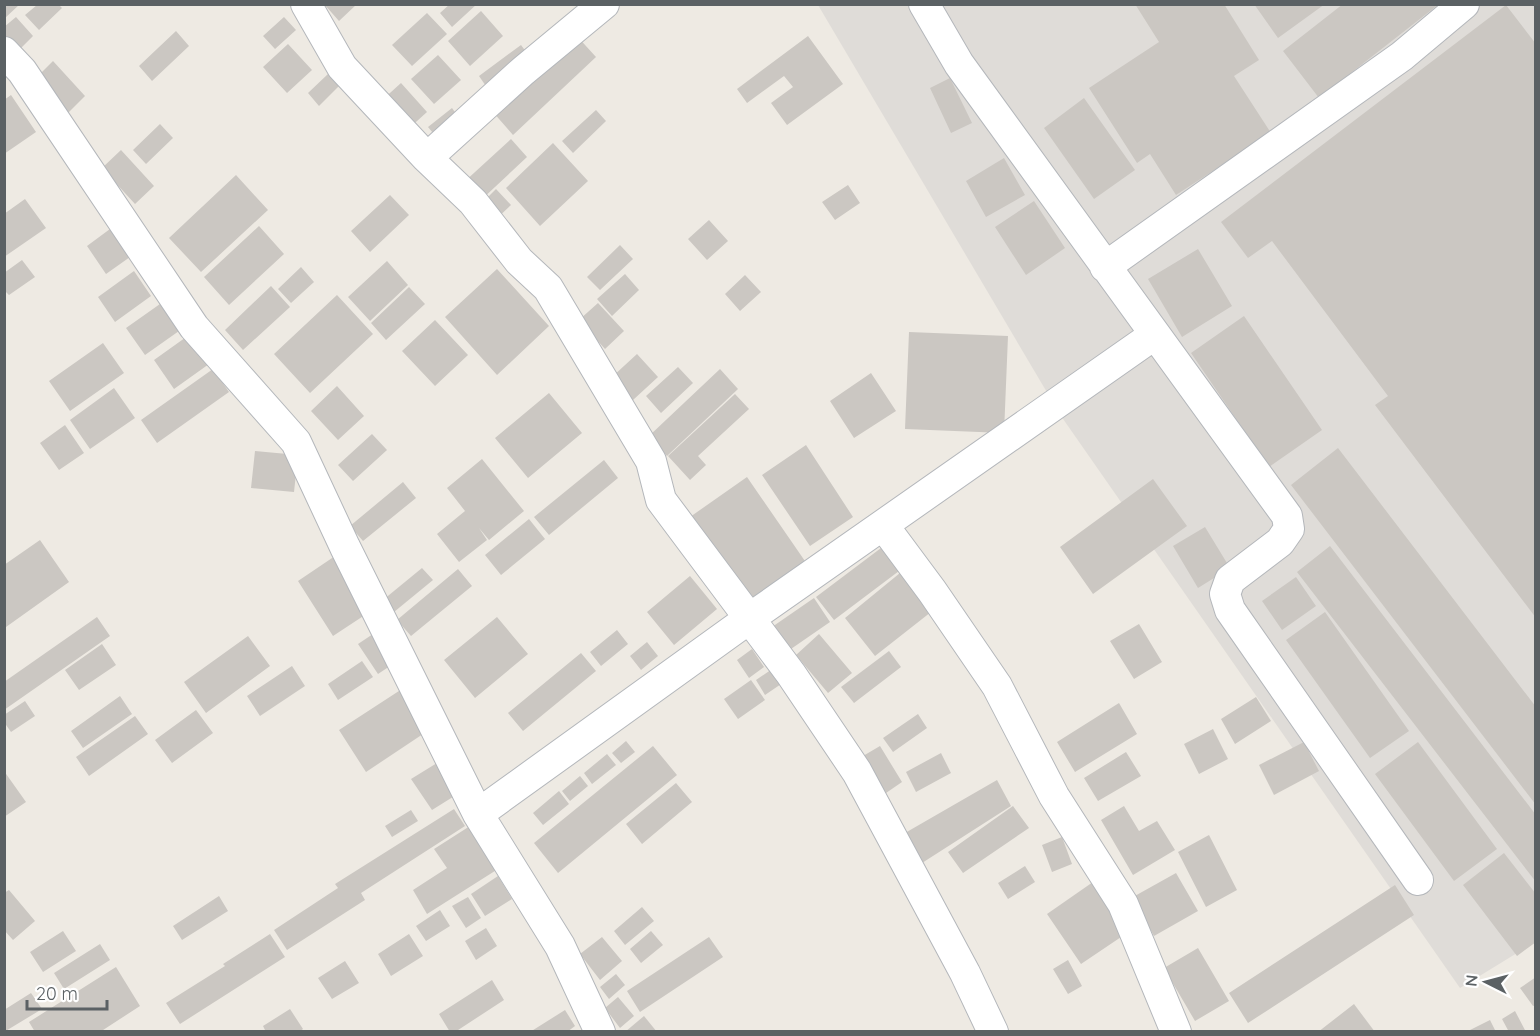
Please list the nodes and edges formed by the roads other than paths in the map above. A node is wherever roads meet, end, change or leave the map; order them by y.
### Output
1 (306, 4) edge
2 (604, 4) edge
3 (924, 4) edge
4 (1464, 4) edge
5 (4, 52) edge
6 (427, 159) junction
7 (1105, 267) junction
8 (1154, 335) junction
9 (883, 525) junction
10 (750, 618) junction
11 (478, 814) junction
12 (1418, 880) dead end
13 (600, 1032) edge
14 (993, 1032) edge
15 (1176, 1032) edge

1 - 6 street
2 - 6 street
3 - 7 street
4 - 7 street
5 - 11 street
6 - 10 street
7 - 8 street
8 - 9 street
8 - 12 street
9 - 10 street
9 - 15 street
10 - 11 street
10 - 14 street
11 - 13 street

